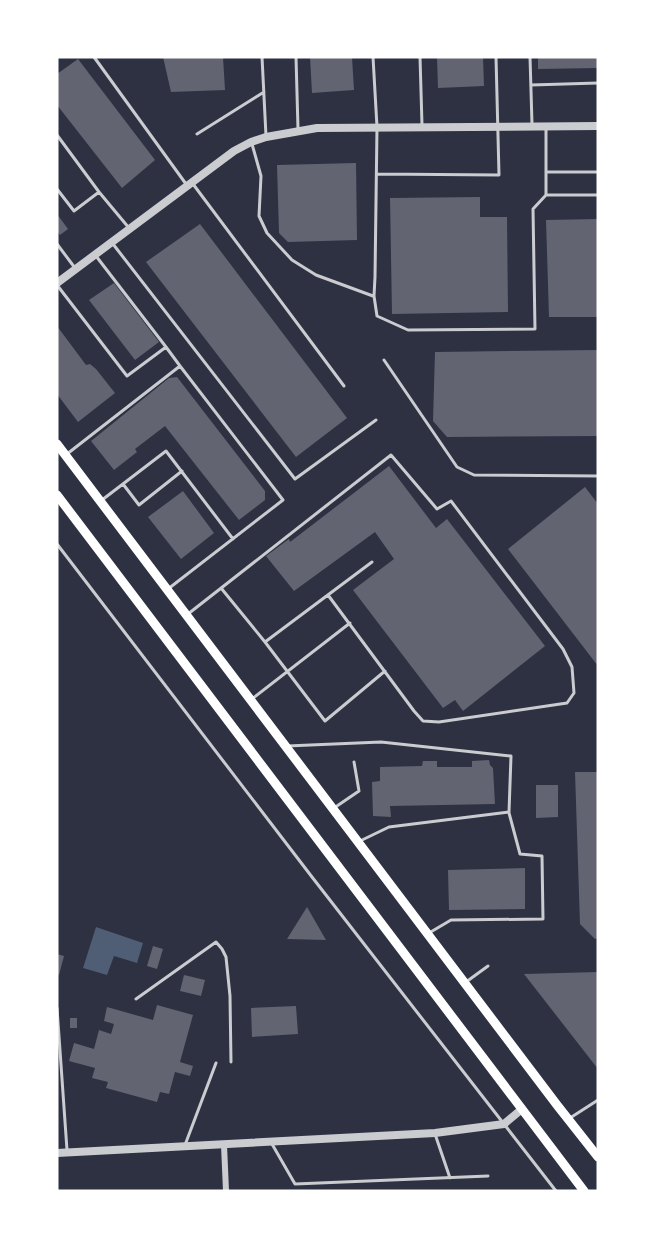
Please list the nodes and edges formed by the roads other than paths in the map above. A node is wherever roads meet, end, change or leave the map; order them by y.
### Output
1 (94, 57) edge
2 (262, 57) edge
3 (296, 57) edge
4 (373, 57) edge
5 (420, 57) edge
6 (496, 57) edge
7 (530, 57) edge
8 (598, 83) edge
9 (531, 85) junction
10 (264, 92) junction
11 (498, 126) junction
12 (532, 126) junction
13 (546, 126) junction
14 (598, 126) edge
15 (377, 127) junction
16 (422, 127) junction
17 (298, 131) junction
18 (197, 134) dead end
19 (57, 135) edge
20 (266, 137) junction
21 (251, 142) junction
22 (546, 172) junction
23 (598, 172) edge
24 (377, 174) junction
25 (189, 184) junction
26 (57, 189) edge
27 (99, 192) junction
28 (546, 195) junction
29 (598, 195) edge
30 (130, 229) junction
31 (112, 242) junction
32 (57, 245) edge
33 (95, 255) junction
34 (76, 269) junction
35 (57, 284) edge
36 (374, 296) junction
37 (166, 346) junction
38 (384, 360) dead end
39 (180, 366) junction
40 (344, 386) dead end
41 (376, 420) dead end
42 (57, 444) edge
43 (65, 455) junction
44 (182, 471) junction
45 (598, 476) edge
46 (123, 484) junction
47 (57, 495) edge
48 (100, 501) junction
49 (233, 539) junction
50 (57, 544) edge
51 (372, 562) dead end
52 (221, 588) junction
53 (167, 590) junction
54 (328, 595) junction
55 (186, 615) junction
56 (350, 623) junction
57 (265, 642) junction
58 (385, 671) junction
59 (287, 672) junction
60 (251, 700) junction
61 (286, 746) junction
62 (354, 762) dead end
63 (333, 809) junction
64 (509, 812) junction
65 (358, 842) junction
66 (427, 934) junction
67 (488, 966) dead end
68 (464, 983) junction
69 (136, 999) dead end
70 (57, 1008) edge
71 (231, 1062) dead end
72 (216, 1063) dead end
73 (598, 1100) edge
74 (522, 1109) junction
75 (57, 1119) edge
76 (64, 1119) junction
77 (568, 1119) junction
78 (504, 1124) junction
79 (435, 1133) junction
80 (271, 1143) junction
81 (224, 1145) junction
82 (184, 1147) junction
83 (596, 1151) edge
84 (67, 1152) junction
85 (57, 1153) edge
86 (488, 1176) dead end
87 (450, 1178) junction
88 (226, 1191) edge
89 (556, 1191) edge
90 (585, 1191) edge

1 - 25 lane
2 - 10 lane
3 - 17 lane
4 - 15 lane
5 - 16 lane
6 - 11 lane
7 - 9 lane
8 - 9 lane
9 - 12 lane
10 - 18 lane
10 - 20 lane
11 - 12 street
11 - 16 street
11 - 24 lane
12 - 13 street
13 - 14 street
13 - 22 lane
15 - 16 street
15 - 17 street
15 - 24 lane
17 - 20 street
19 - 27 lane
20 - 21 street
21 - 25 street
21 - 36 lane
22 - 23 lane
22 - 28 lane
24 - 36 lane
25 - 30 street
25 - 40 lane
26 - 27 lane
27 - 30 lane
28 - 29 lane
28 - 36 lane
30 - 31 street
31 - 33 street
31 - 41 lane
32 - 34 lane
33 - 34 street
33 - 37 lane
34 - 35 street
35 - 37 lane
37 - 39 lane
38 - 45 lane
39 - 43 lane
39 - 49 lane
42 - 43 main road
43 - 48 main road
44 - 46 lane
44 - 46 lane
44 - 49 lane
46 - 48 lane
47 - 74 main road
48 - 53 main road
49 - 53 lane
50 - 78 lane
51 - 54 lane
52 - 55 lane
52 - 57 lane
52 - 58 lane
53 - 55 main road
54 - 56 lane
54 - 57 lane
55 - 60 main road
56 - 58 lane
56 - 59 lane
57 - 59 lane
58 - 59 lane
59 - 60 lane
60 - 61 main road
61 - 63 main road
61 - 64 lane
62 - 63 lane
63 - 65 main road
64 - 65 lane
64 - 66 lane
65 - 66 main road
66 - 68 main road
67 - 68 lane
68 - 77 main road
69 - 71 lane
70 - 76 lane
72 - 82 lane
73 - 77 lane
74 - 78 street
74 - 90 main road
75 - 76 lane
76 - 84 lane
77 - 83 main road
78 - 79 street
78 - 89 lane
79 - 80 street
79 - 87 lane
80 - 81 street
80 - 87 lane
81 - 82 street
81 - 88 street
82 - 84 street
84 - 85 street
86 - 87 lane

